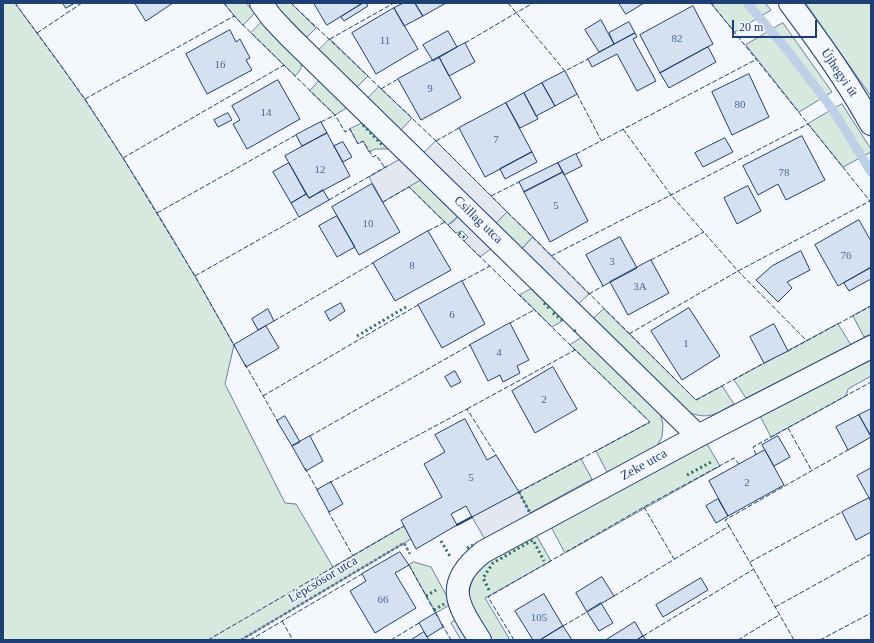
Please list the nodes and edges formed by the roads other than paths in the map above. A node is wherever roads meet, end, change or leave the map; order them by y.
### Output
1 (261, 3) edge
2 (790, 3) edge
3 (871, 124) edge
4 (871, 347) edge
5 (698, 436) junction
6 (480, 640) edge

1 - 5 street, Csillag utca
2 - 3 street, Újhegyi út
4 - 5 street, Zeke utca
5 - 6 street, Zeke utca

